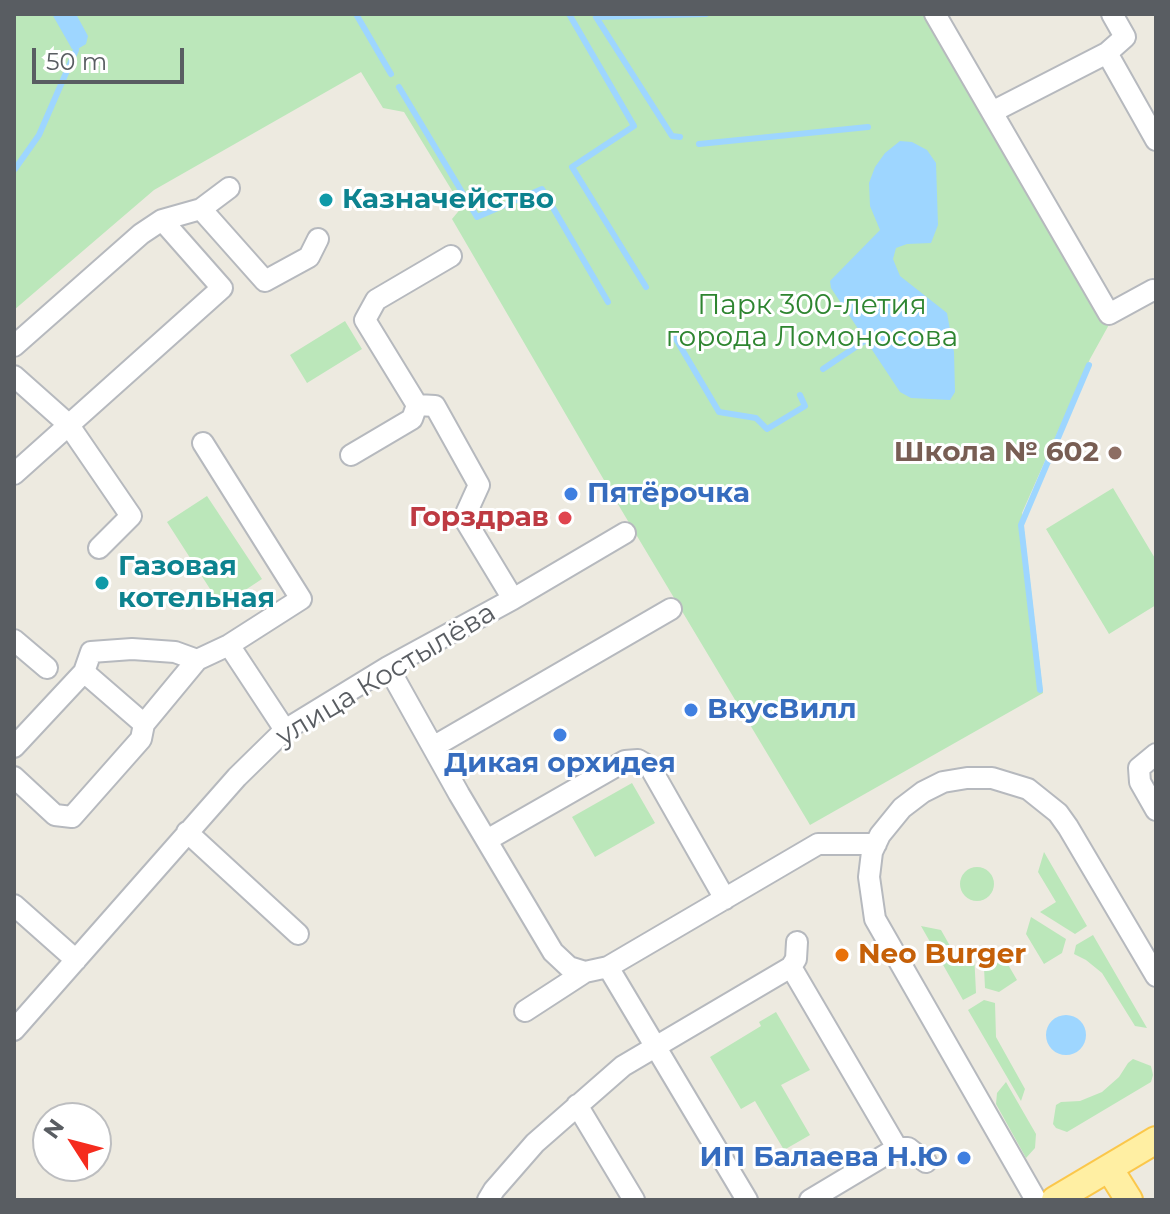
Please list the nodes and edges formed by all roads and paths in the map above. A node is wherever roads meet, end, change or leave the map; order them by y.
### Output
1 (935, 14) edge
2 (1112, 14) edge
3 (1107, 53) junction
4 (992, 112) junction
5 (1154, 129) edge
6 (229, 188) dead end
7 (201, 209) junction
8 (162, 220) junction
9 (318, 239) dead end
10 (451, 256) dead end
11 (1153, 290) dead end
12 (14, 346) edge
13 (14, 376) edge
14 (417, 405) junction
15 (68, 424) junction
16 (203, 443) dead end
17 (351, 455) dead end
18 (14, 474) edge
19 (625, 533) dead end
20 (99, 548) dead end
21 (513, 599) junction
22 (671, 609) dead end
23 (14, 640) edge
24 (229, 645) junction
25 (197, 660) junction
26 (388, 667) junction
27 (47, 668) dead end
28 (84, 672) junction
29 (144, 724) junction
30 (285, 730) junction
31 (14, 747) edge
32 (433, 747) junction
33 (1156, 754) edge
34 (14, 777) edge
35 (1156, 810) edge
36 (187, 832) junction
37 (487, 840) junction
38 (876, 844) junction
39 (725, 899) junction
40 (14, 905) edge
41 (298, 934) dead end
42 (797, 942) dead end
43 (76, 960) junction
44 (608, 967) junction
45 (791, 967) junction
46 (585, 972) junction
47 (1156, 976) edge
48 (525, 1011) dead end
49 (14, 1030) edge
50 (655, 1047) junction
51 (577, 1105) junction
52 (1156, 1140) edge
53 (897, 1148) junction
54 (926, 1162) dead end
55 (1109, 1168) junction
56 (488, 1200) edge
57 (634, 1200) edge
58 (747, 1200) edge
59 (810, 1200) edge
60 (1036, 1200) edge
61 (1055, 1200) edge
62 (1129, 1200) edge

1 - 4 street
2 - 3 street
3 - 4 street
3 - 5 street
4 - 11 street
6 - 7 street
7 - 8 street
7 - 9 street
8 - 12 street
8 - 15 street
10 - 14 street
13 - 15 street
14 - 17 street
14 - 21 street
15 - 18 street
15 - 20 street
16 - 24 street
19 - 21 street, улица Костылёва
21 - 26 street, улица Костылёва
22 - 32 street
23 - 27 street
24 - 25 street
24 - 30 street
25 - 28 street
25 - 29 street
26 - 30 street, улица Костылёва
26 - 32 street
28 - 29 street
28 - 31 street
29 - 34 street
30 - 36 street, улица Костылёва
32 - 37 street
33 - 35 street
36 - 41 street
36 - 43 street, улица Костылёва
37 - 39 street
37 - 46 street
38 - 39 street
38 - 47 street
38 - 60 street
39 - 44 street
40 - 43 street
42 - 45 street
43 - 49 street, улица Костылёва
44 - 46 street
44 - 50 street
45 - 50 street
45 - 53 street
46 - 48 street
50 - 51 street
50 - 58 street
51 - 56 street
51 - 57 street
52 - 55 main road
53 - 54 street
53 - 59 street
55 - 61 main road
55 - 62 main road

